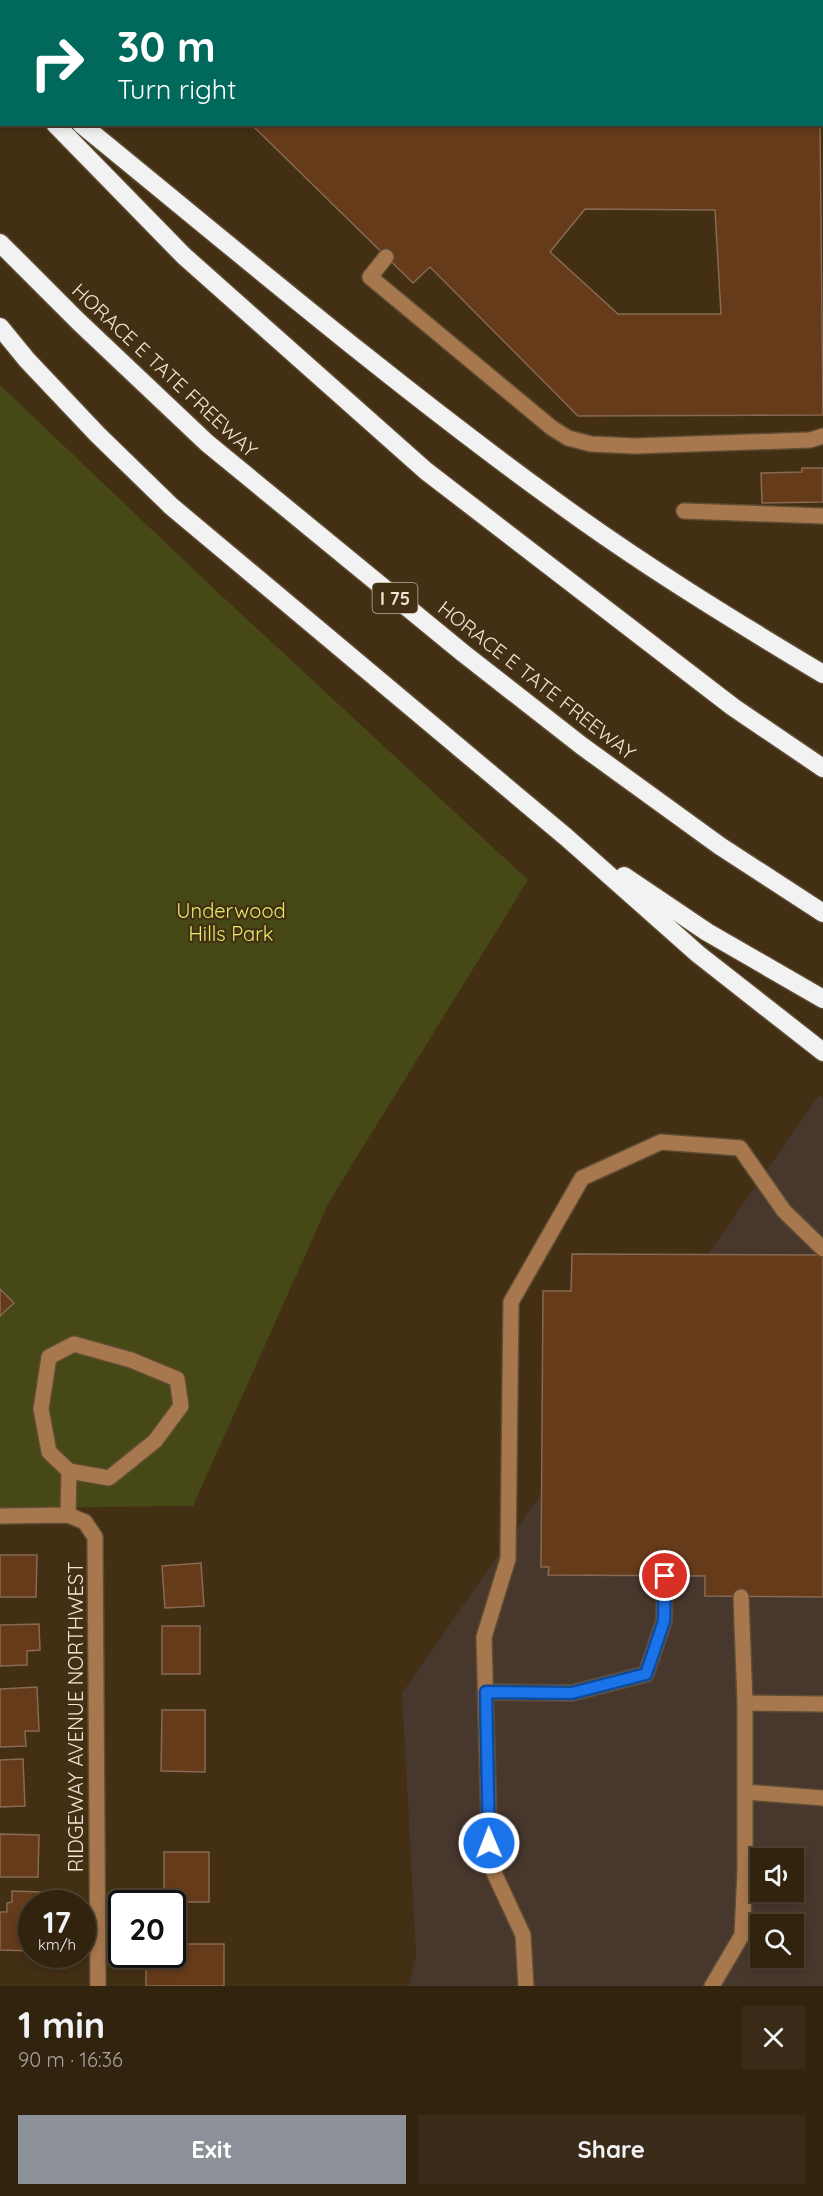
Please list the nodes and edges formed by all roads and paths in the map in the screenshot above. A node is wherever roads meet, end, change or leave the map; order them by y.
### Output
1 (57, 126) edge
2 (83, 126) edge
3 (0, 243) edge
4 (386, 257) dead end
5 (0, 327) edge
6 (823, 436) edge
7 (684, 511) dead end
8 (823, 516) edge
9 (823, 674) edge
10 (823, 768) edge
11 (566, 837) junction
12 (823, 913) edge
13 (823, 999) edge
14 (823, 1052) edge
15 (823, 1249) edge
16 (69, 1471) junction
17 (68, 1515) junction
18 (0, 1516) edge
19 (665, 1576) dead end
20 (741, 1597) dead end
21 (486, 1692) junction
22 (745, 1703) junction
23 (823, 1704) edge
24 (745, 1792) junction
25 (823, 1798) edge
26 (98, 1986) edge
27 (525, 1986) edge
28 (712, 1986) edge

1 - 10 highway
2 - 9 highway
3 - 12 highway, HORACE E TATE FREEWAY / I 75
4 - 6 street
5 - 11 highway
7 - 8 street
11 - 13 highway
11 - 14 highway
15 - 21 street
16 - 16 street
16 - 17 street
17 - 18 street
17 - 26 street, RIDGEWAY AVENUE NORTHWEST
19 - 21 street
20 - 22 street
21 - 27 street
22 - 23 street
22 - 24 street
24 - 25 street
24 - 28 street

